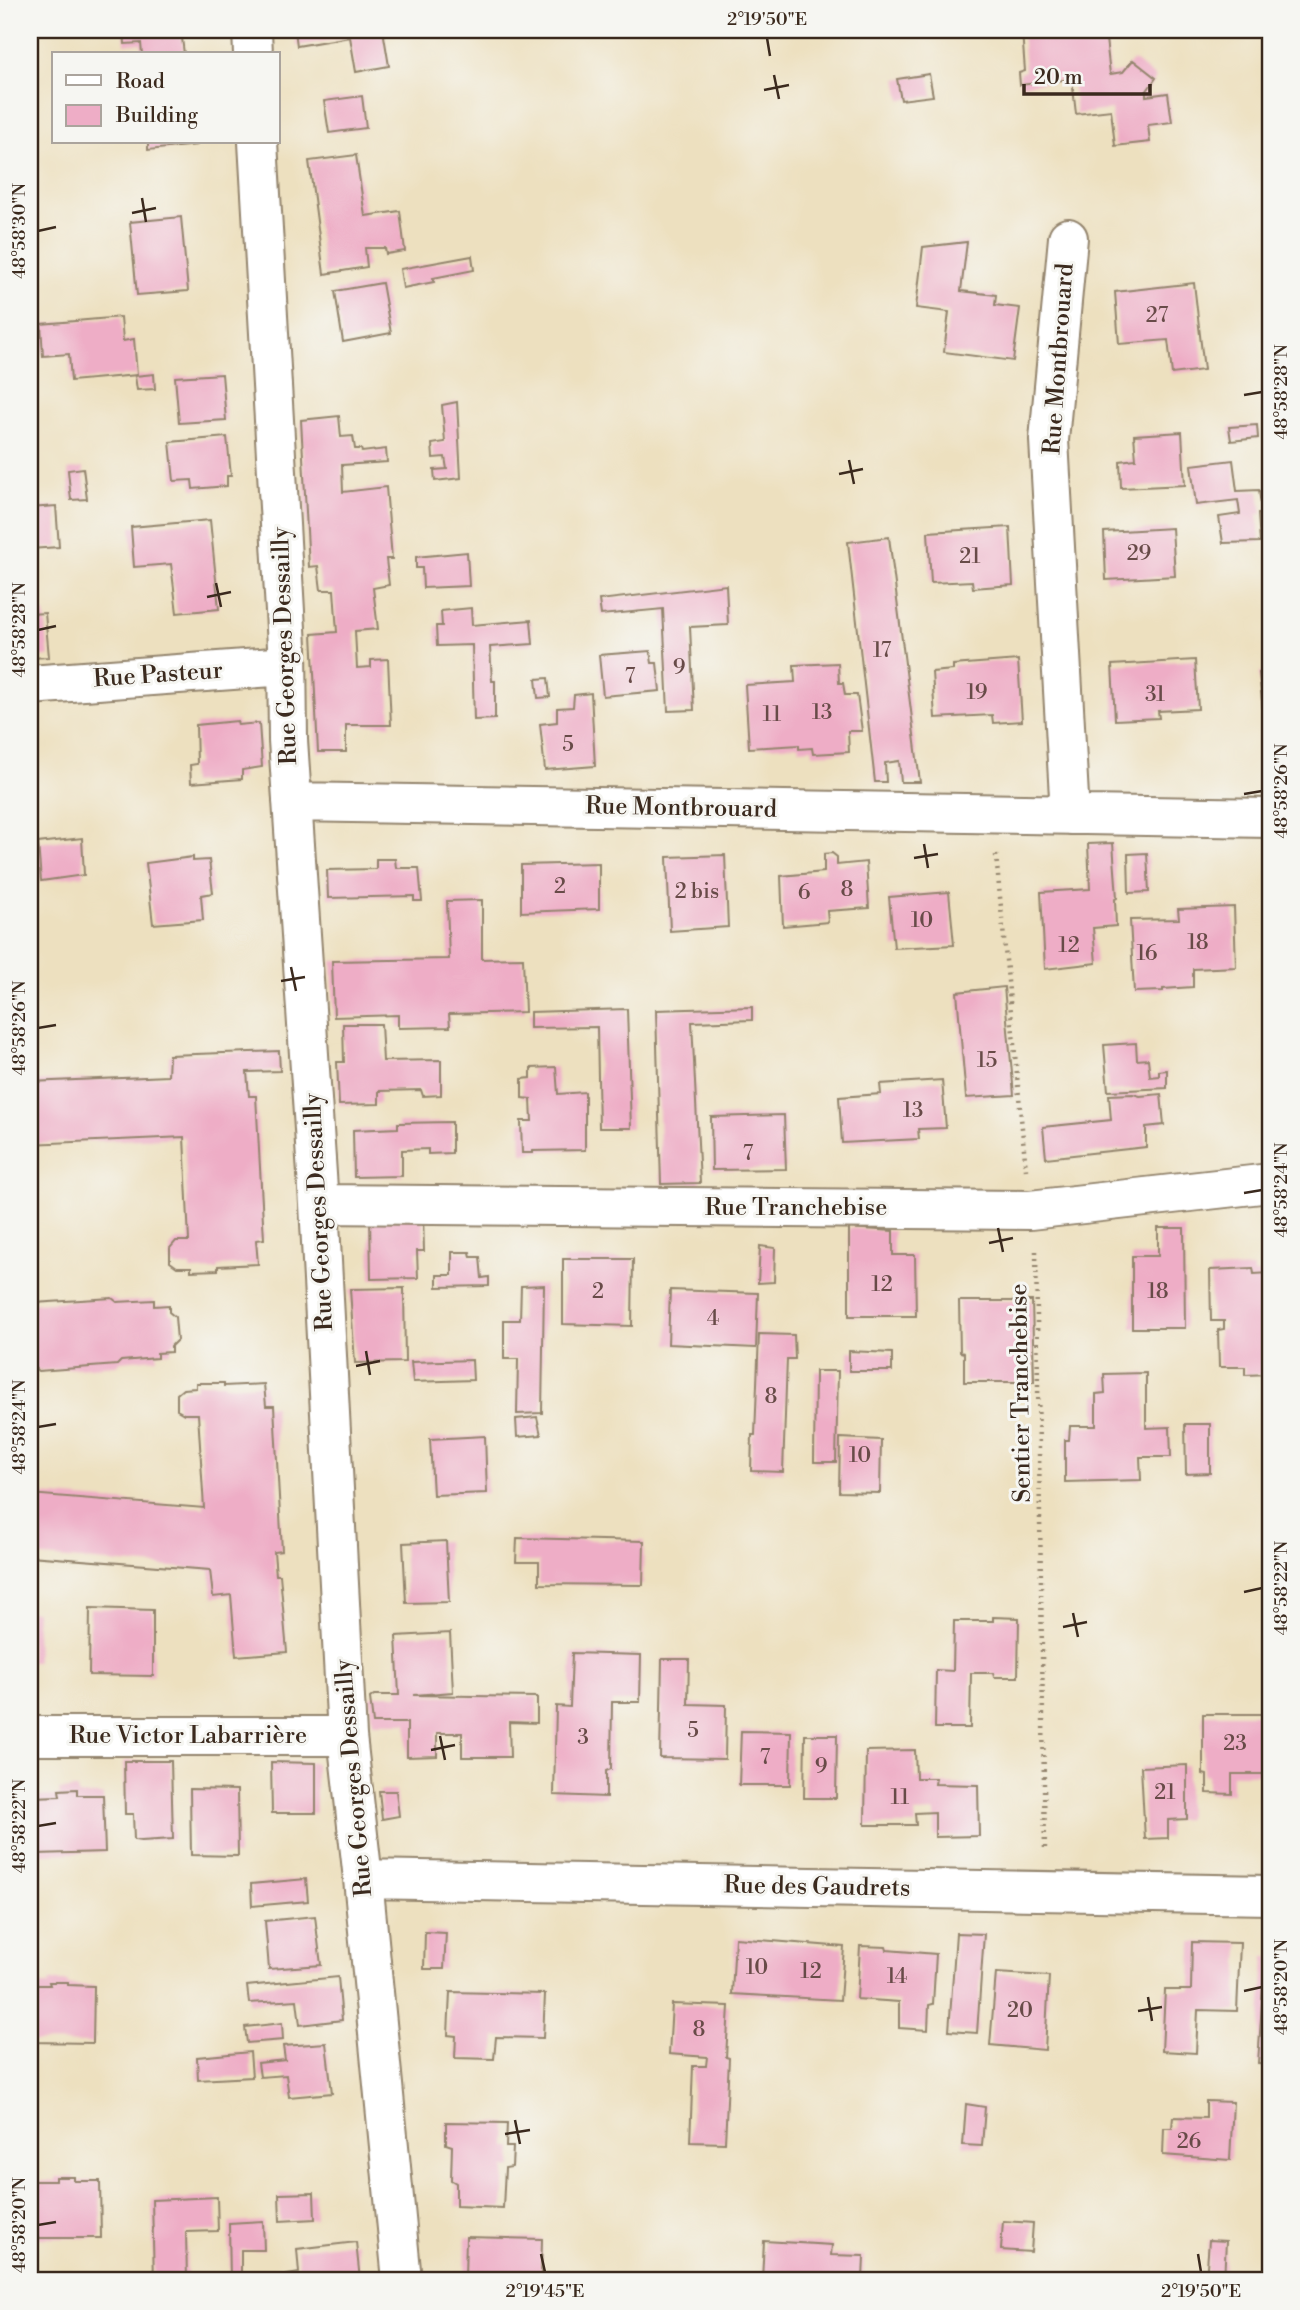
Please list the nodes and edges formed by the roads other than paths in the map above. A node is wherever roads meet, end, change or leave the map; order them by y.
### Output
1 (252, 30) edge
2 (253, 52) edge
3 (258, 144) edge
4 (1068, 238) dead end
5 (286, 666) junction
6 (30, 685) edge
7 (292, 802) junction
8 (1070, 815) junction
9 (1270, 818) edge
10 (1270, 1183) edge
11 (319, 1204) junction
12 (30, 1736) edge
13 (347, 1736) junction
14 (363, 1879) junction
15 (1270, 1895) edge
16 (402, 2280) edge

1 - 2 street
3 - 5 street, Rue Georges Dessailly
4 - 8 street, Rue Montbrouard
5 - 6 street, Rue Pasteur
5 - 7 street, Rue Georges Dessailly
7 - 8 street, Rue Montbrouard
7 - 11 street, Rue Georges Dessailly
8 - 9 street, Rue Montbrouard
10 - 11 street, Rue Tranchebise
11 - 13 street, Rue Georges Dessailly
12 - 13 street, Rue Victor Labarrière
13 - 14 street, Rue Georges Dessailly
14 - 15 street, Rue des Gaudrets
14 - 16 street, Rue Georges Dessailly

